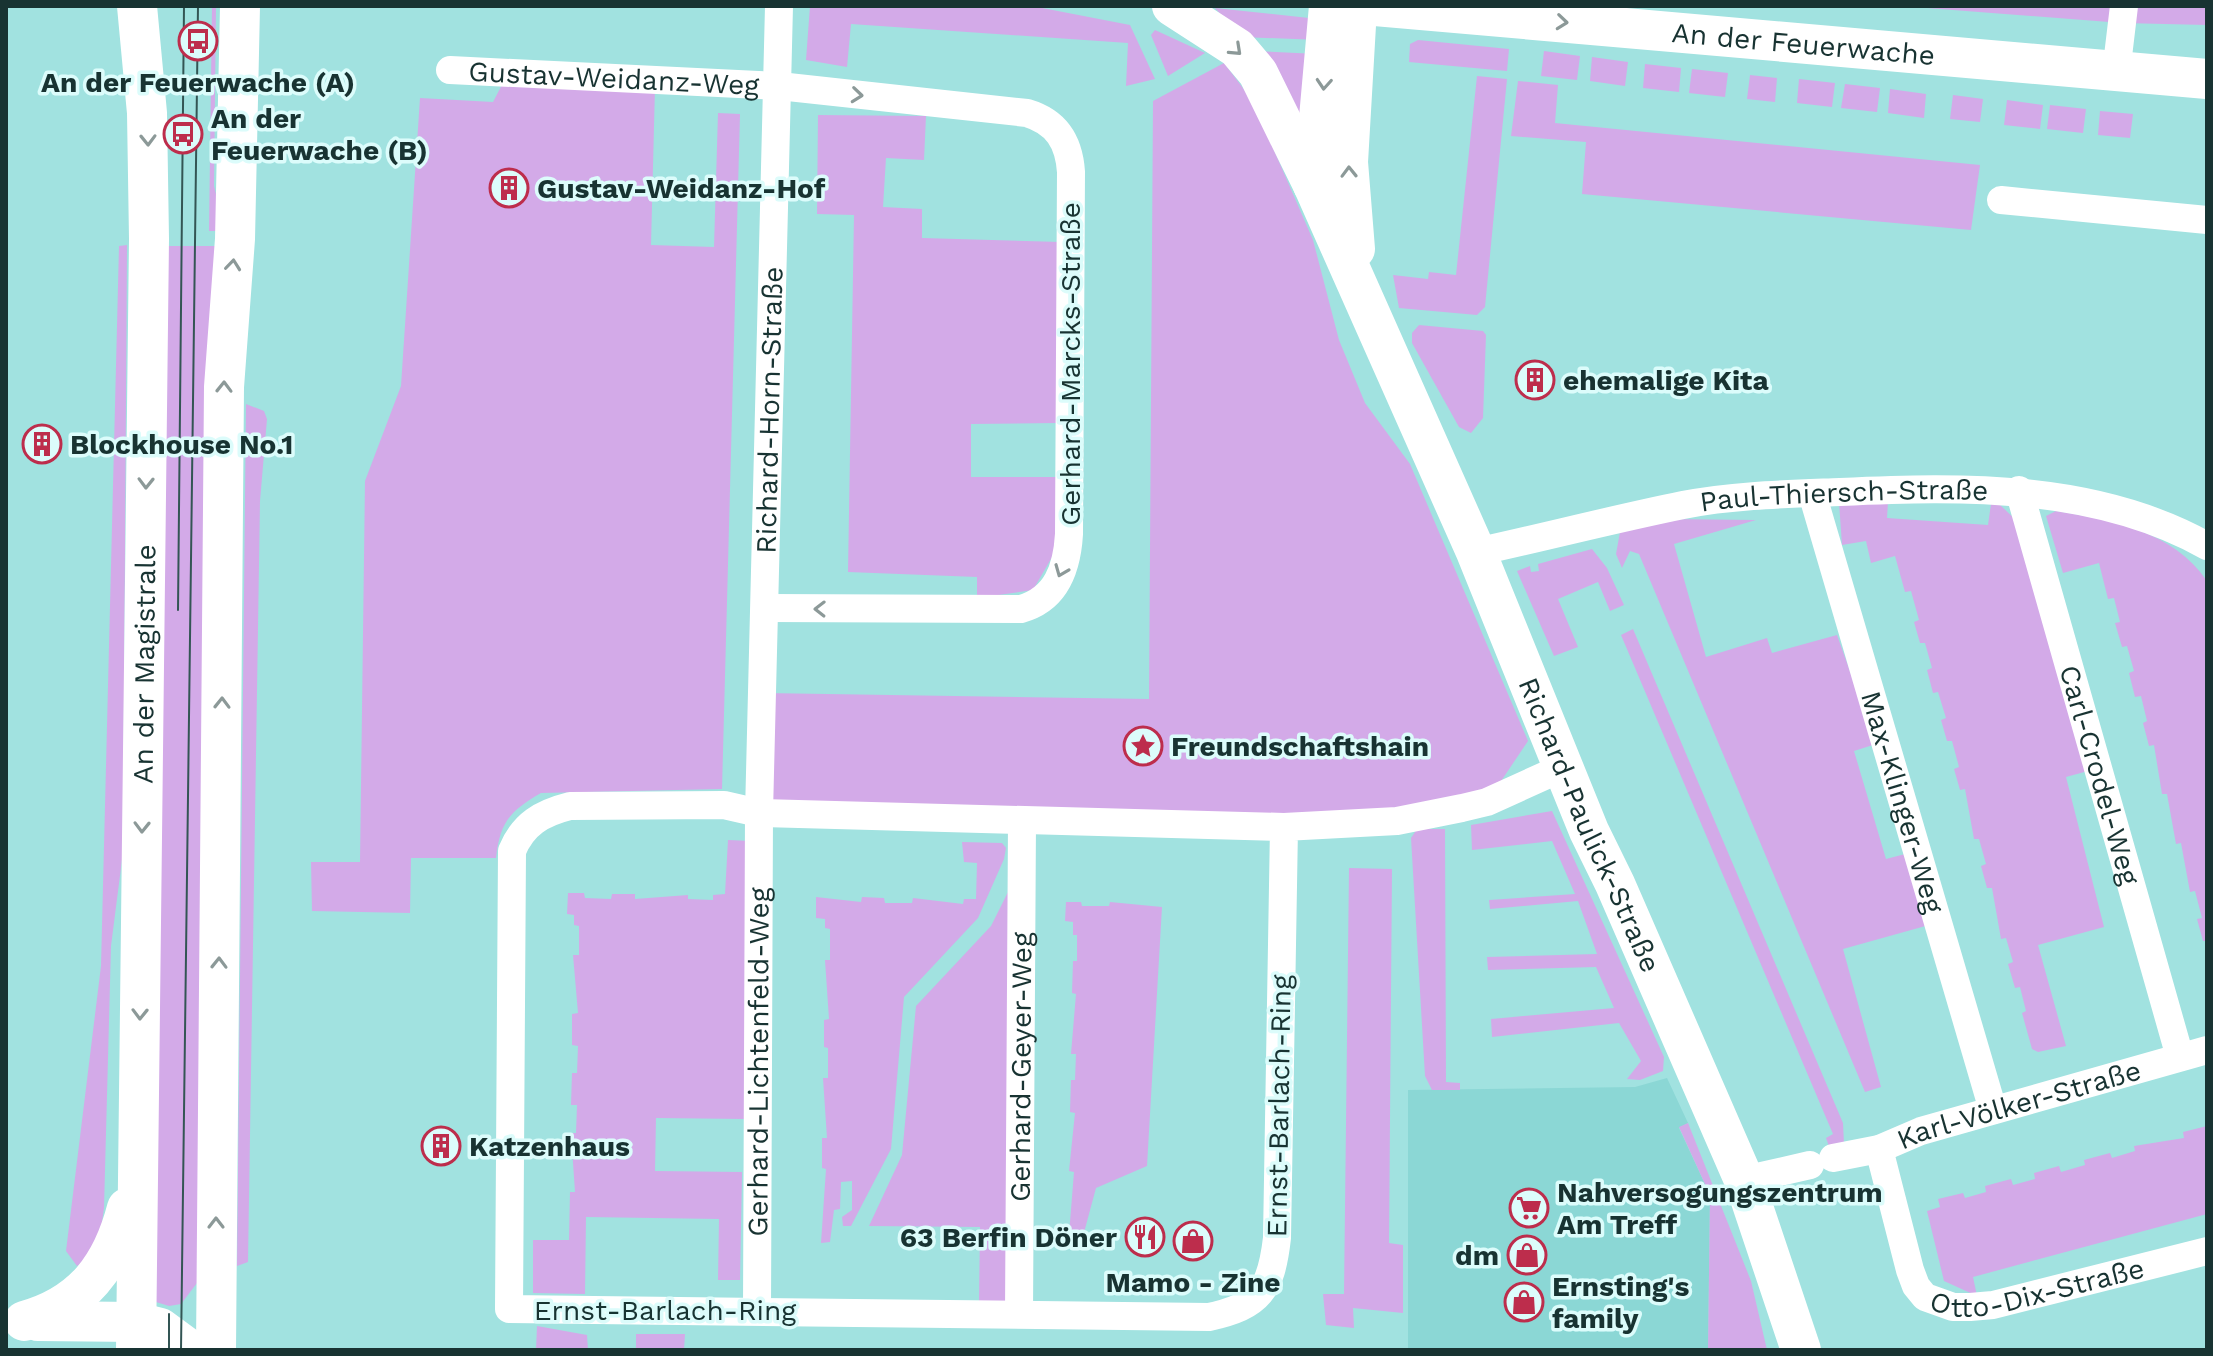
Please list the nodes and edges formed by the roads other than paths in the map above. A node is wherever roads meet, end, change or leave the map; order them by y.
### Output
1 (137, 6) edge
2 (240, 6) edge
3 (779, 6) edge
4 (1172, 6) edge
5 (1329, 6) edge
6 (1350, 6) edge
7 (1677, 6) edge
8 (2124, 6) edge
9 (1388, 7) edge
10 (2207, 54) edge
11 (2117, 63) junction
12 (1354, 66) junction
13 (450, 70) dead end
14 (2207, 79) edge
15 (779, 86) junction
16 (1313, 185) junction
17 (2001, 200) dead end
18 (2207, 220) edge
19 (1368, 304) junction
20 (2019, 490) junction
21 (1812, 493) junction
22 (2207, 546) edge
23 (1476, 552) junction
24 (767, 608) junction
25 (1562, 768) junction
26 (759, 813) junction
27 (1022, 821) junction
28 (1284, 827) junction
29 (2207, 1050) edge
30 (2180, 1057) junction
31 (1993, 1110) junction
32 (1879, 1149) junction
33 (138, 1166) junction
34 (1744, 1180) junction
35 (2207, 1251) edge
36 (217, 1301) junction
37 (757, 1310) junction
38 (1019, 1313) junction
39 (15, 1321) edge
40 (158, 1342) edge
41 (216, 1350) edge
42 (1801, 1350) edge

1 -> 33 street, An der Magistrale
36 -> 2 street
3 - 15 street, Richard-Horn-Straße
4 -> 16 street, Richard-Paulick-Straße
5 -> 16 street, Richard-Paulick-Straße
6 - 12 street, Richard-Paulick-Straße
7 - 11 street, An der Feuerwache
8 - 11 street
9 -> 11 street, An der Feuerwache
9 - 12 street, An der Feuerwache
10 - 11 street, An der Feuerwache
11 - 14 street, An der Feuerwache
19 -> 12 street, Richard-Paulick-Straße
13 - 15 street, Gustav-Weidanz-Weg
15 - 24 street, Richard-Horn-Straße
15 -> 24 street, Gerhard-Marcks-Straße
16 - 19 street, Richard-Paulick-Straße
17 - 18 street
19 - 23 street, Richard-Paulick-Straße
20 - 21 street, Paul-Thiersch-Straße
20 - 22 street, Paul-Thiersch-Straße
20 - 30 street, Carl-Crodel-Weg
21 - 23 street, Paul-Thiersch-Straße
21 - 31 street, Max-Klinger-Weg
23 - 25 street, Richard-Paulick-Straße
24 - 26 street, Richard-Horn-Straße
25 - 28 street, Ernst-Barlach-Ring
25 - 34 street, Richard-Paulick-Straße
26 - 27 street, Ernst-Barlach-Ring
26 - 37 street, Gerhard-Lichtenfeld-Weg
26 - 37 street, Ernst-Barlach-Ring
27 - 28 street, Ernst-Barlach-Ring
27 - 38 street, Gerhard-Geyer-Weg
28 - 38 street, Ernst-Barlach-Ring
29 - 30 street, Karl-Völker-Straße
30 - 31 street, Karl-Völker-Straße
31 - 32 street, Karl-Völker-Straße
32 - 34 street, Karl-Völker-Straße
32 - 35 street, Otto-Dix-Straße
33 - 39 street
33 - 40 street, An der Magistrale
34 - 42 street, Richard-Paulick-Straße
36 - 40 street
36 - 41 street
37 - 38 street, Ernst-Barlach-Ring
39 - 40 street

